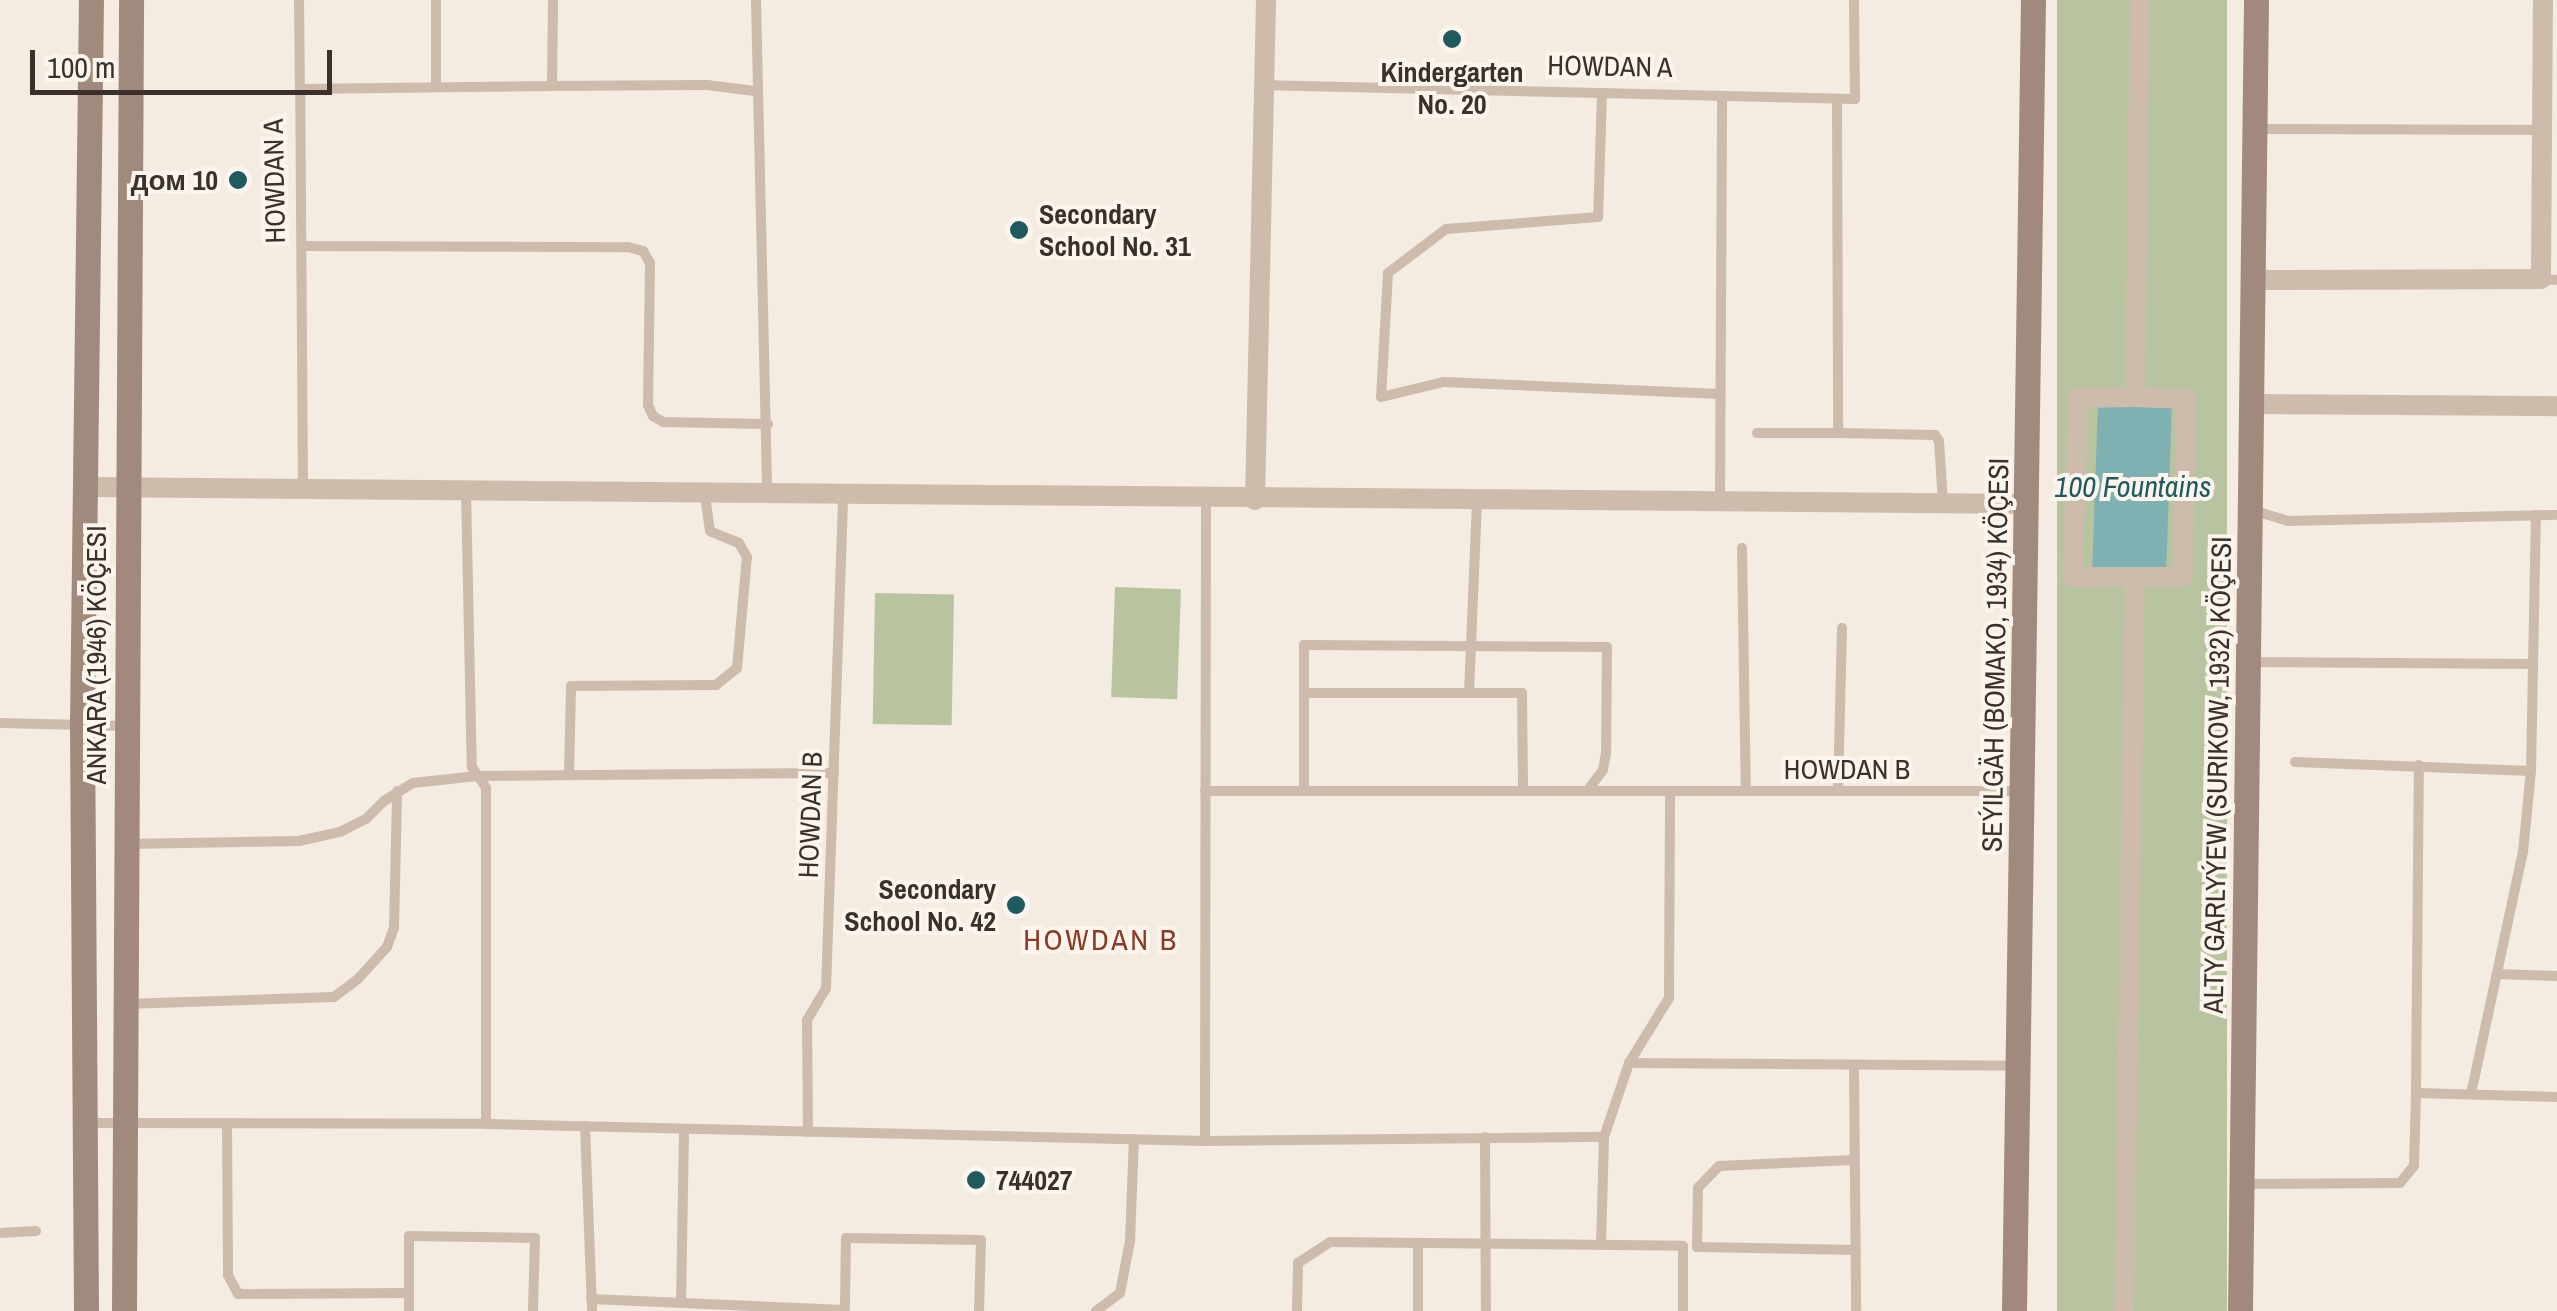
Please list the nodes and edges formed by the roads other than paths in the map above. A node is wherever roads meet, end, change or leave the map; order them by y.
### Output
1 (91, 0) edge
2 (131, 0) edge
3 (299, 0) edge
4 (436, 0) edge
5 (553, 0) edge
6 (756, 0) edge
7 (1266, 0) edge
8 (1854, 0) edge
9 (2033, 0) edge
10 (2140, 0) edge
11 (2256, 0) edge
12 (2543, 0) edge
13 (2550, 25) edge
14 (1264, 85) junction
15 (552, 86) junction
16 (436, 87) junction
17 (300, 89) junction
18 (755, 91) junction
19 (1602, 93) junction
20 (1722, 96) junction
21 (1837, 99) junction
22 (2254, 130) junction
23 (2544, 130) junction
24 (304, 246) junction
25 (2549, 279) edge
26 (2254, 280) junction
27 (1720, 394) junction
28 (2136, 397) junction
29 (2252, 404) junction
30 (2557, 406) edge
31 (768, 424) junction
32 (1757, 433) dead end
33 (1838, 433) junction
34 (85, 487) junction
35 (127, 488) junction
36 (303, 489) junction
37 (466, 491) junction
38 (704, 494) junction
39 (767, 495) junction
40 (842, 496) junction
41 (1206, 500) junction
42 (1254, 500) junction
43 (1477, 502) junction
44 (1720, 504) junction
45 (1943, 504) junction
46 (2027, 504) junction
47 (2251, 510) junction
48 (2536, 515) junction
49 (2557, 515) edge
50 (1742, 548) dead end
51 (2134, 578) junction
52 (1842, 628) dead end
53 (1470, 646) junction
54 (2249, 662) junction
55 (2532, 664) junction
56 (1468, 692) junction
57 (1304, 693) junction
58 (0, 723) edge
59 (82, 724) junction
60 (124, 726) junction
61 (2296, 762) dead end
62 (2420, 765) junction
63 (2531, 771) junction
64 (834, 773) junction
65 (568, 775) junction
66 (478, 776) junction
67 (397, 791) junction
68 (1206, 791) junction
69 (1304, 791) junction
70 (1524, 791) junction
71 (1587, 791) junction
72 (1670, 791) junction
73 (1746, 791) junction
74 (1838, 791) junction
75 (2023, 791) junction
76 (126, 844) junction
77 (2497, 974) junction
78 (2557, 976) edge
79 (124, 1004) junction
80 (1628, 1063) junction
81 (1854, 1066) junction
82 (2020, 1066) junction
83 (2416, 1093) junction
84 (2471, 1094) junction
85 (2557, 1097) edge
86 (87, 1123) junction
87 (486, 1124) junction
88 (126, 1125) junction
89 (228, 1125) junction
90 (585, 1126) junction
91 (684, 1129) junction
92 (808, 1132) junction
93 (1485, 1137) junction
94 (1604, 1137) junction
95 (1134, 1139) junction
96 (1205, 1141) junction
97 (1854, 1160) junction
98 (2241, 1184) junction
99 (36, 1231) dead end
100 (0, 1233) edge
101 (1418, 1243) junction
102 (1486, 1243) junction
103 (1601, 1245) junction
104 (1684, 1246) junction
105 (1697, 1247) junction
106 (1856, 1250) junction
107 (409, 1293) junction
108 (682, 1303) junction
109 (592, 1305) edge
110 (845, 1309) edge
111 (86, 1311) edge
112 (124, 1311) edge
113 (408, 1311) edge
114 (532, 1311) edge
115 (979, 1311) edge
116 (1096, 1311) edge
117 (1297, 1311) edge
118 (1418, 1311) edge
119 (1486, 1311) edge
120 (1683, 1311) edge
121 (1856, 1311) edge
122 (2014, 1311) edge
123 (2124, 1311) edge
124 (2240, 1311) edge

1 - 34 main road, ANKARA (1946) KÖÇESI
2 - 35 main road, ANKARA (1946) KÖÇESI
3 - 17 lane
4 - 16 lane
5 - 15 lane
6 - 18 lane
7 - 14 street
8 - 21 lane
9 - 46 main road, SEÝILGÄH (BOMAKO, 1934) KÖÇESI
10 - 28 street
11 - 22 main road, ALTY GARLYÝEW (SURIKOW, 1932) KÖÇESI
12 - 13 street
13 - 23 street
14 - 19 lane, HOWDAN A
14 - 42 street
15 - 16 lane, HOWDAN A
15 - 18 lane, HOWDAN A
16 - 17 lane, HOWDAN A
17 - 24 lane, HOWDAN A
18 - 31 lane
19 - 20 lane, HOWDAN A
19 - 27 lane
20 - 21 lane, HOWDAN A
20 - 27 lane
21 - 33 lane
22 - 23 lane
22 - 26 main road, ALTY GARLYÝEW (SURIKOW, 1932) KÖÇESI
23 - 25 street
24 - 31 lane
24 - 36 lane, HOWDAN A
25 - 26 street
26 - 29 main road, ALTY GARLYÝEW (SURIKOW, 1932) KÖÇESI
27 - 44 lane
28 - 51 street
28 - 51 street
29 - 30 street
29 - 47 main road, ALTY GARLYÝEW (SURIKOW, 1932) KÖÇESI
31 - 39 lane
32 - 33 lane
33 - 45 lane
34 - 35 street
34 - 59 main road, ANKARA (1946) KÖÇESI
35 - 36 street
35 - 60 main road, ANKARA (1946) KÖÇESI
36 - 37 street
37 - 38 street
37 - 66 lane
38 - 39 street
38 - 65 lane
39 - 40 street
40 - 41 street
40 - 64 lane, HOWDAN B
41 - 42 street
41 - 68 lane
42 - 43 street
43 - 44 street
43 - 53 lane
44 - 45 street
45 - 46 street
46 - 75 main road, SEÝILGÄH (BOMAKO, 1934) KÖÇESI
47 - 48 lane
47 - 54 main road, ALTY GARLYÝEW (SURIKOW, 1932) KÖÇESI
48 - 49 lane
48 - 55 lane
50 - 73 lane
51 - 123 street
52 - 74 lane
53 - 56 lane
53 - 57 lane
53 - 71 lane
54 - 55 lane
54 - 98 main road, ALTY GARLYÝEW (SURIKOW, 1932) KÖÇESI
55 - 63 lane
56 - 57 lane
56 - 70 lane
57 - 69 lane
58 - 59 lane
59 - 60 lane
59 - 86 main road, ANKARA (1946) KÖÇESI
60 - 76 main road, ANKARA (1946) KÖÇESI
61 - 62 lane
62 - 63 lane
62 - 83 lane
63 - 77 lane
64 - 65 lane
64 - 92 lane, HOWDAN B
65 - 66 lane
66 - 67 lane
66 - 87 lane
67 - 76 lane
67 - 79 lane
68 - 69 lane, HOWDAN B
68 - 96 lane
69 - 70 lane, HOWDAN B
70 - 71 lane, HOWDAN B
71 - 72 lane, HOWDAN B
72 - 73 lane, HOWDAN B
72 - 80 lane
73 - 74 lane, HOWDAN B
74 - 75 lane, HOWDAN B
75 - 82 main road, SEÝILGÄH (BOMAKO, 1934) KÖÇESI
76 - 79 main road, ANKARA (1946) KÖÇESI
77 - 78 lane
77 - 84 lane
79 - 88 main road, ANKARA (1946) KÖÇESI
80 - 81 lane
80 - 94 lane
81 - 82 lane
81 - 97 lane
82 - 122 main road, SEÝILGÄH (BOMAKO, 1934) KÖÇESI
83 - 84 lane
83 - 98 lane
84 - 85 lane
86 - 88 lane
86 - 111 main road, ANKARA (1946) KÖÇESI
87 - 89 lane
87 - 90 lane
88 - 89 lane
88 - 112 main road, ANKARA (1946) KÖÇESI
89 - 107 lane
90 - 91 lane
90 - 109 lane
91 - 92 lane
91 - 108 lane
92 - 95 lane
93 - 94 lane
93 - 96 lane
93 - 102 lane
94 - 103 lane
95 - 96 lane
95 - 116 lane
97 - 105 lane
97 - 106 lane
98 - 124 main road, ALTY GARLYÝEW (SURIKOW, 1932) KÖÇESI
99 - 100 lane
101 - 102 lane
101 - 117 lane
101 - 118 lane
102 - 103 lane
102 - 119 lane
103 - 104 lane
104 - 105 lane
104 - 120 lane
105 - 106 lane
106 - 121 lane
107 - 113 lane
107 - 114 lane
108 - 109 lane
108 - 110 lane
110 - 115 lane

